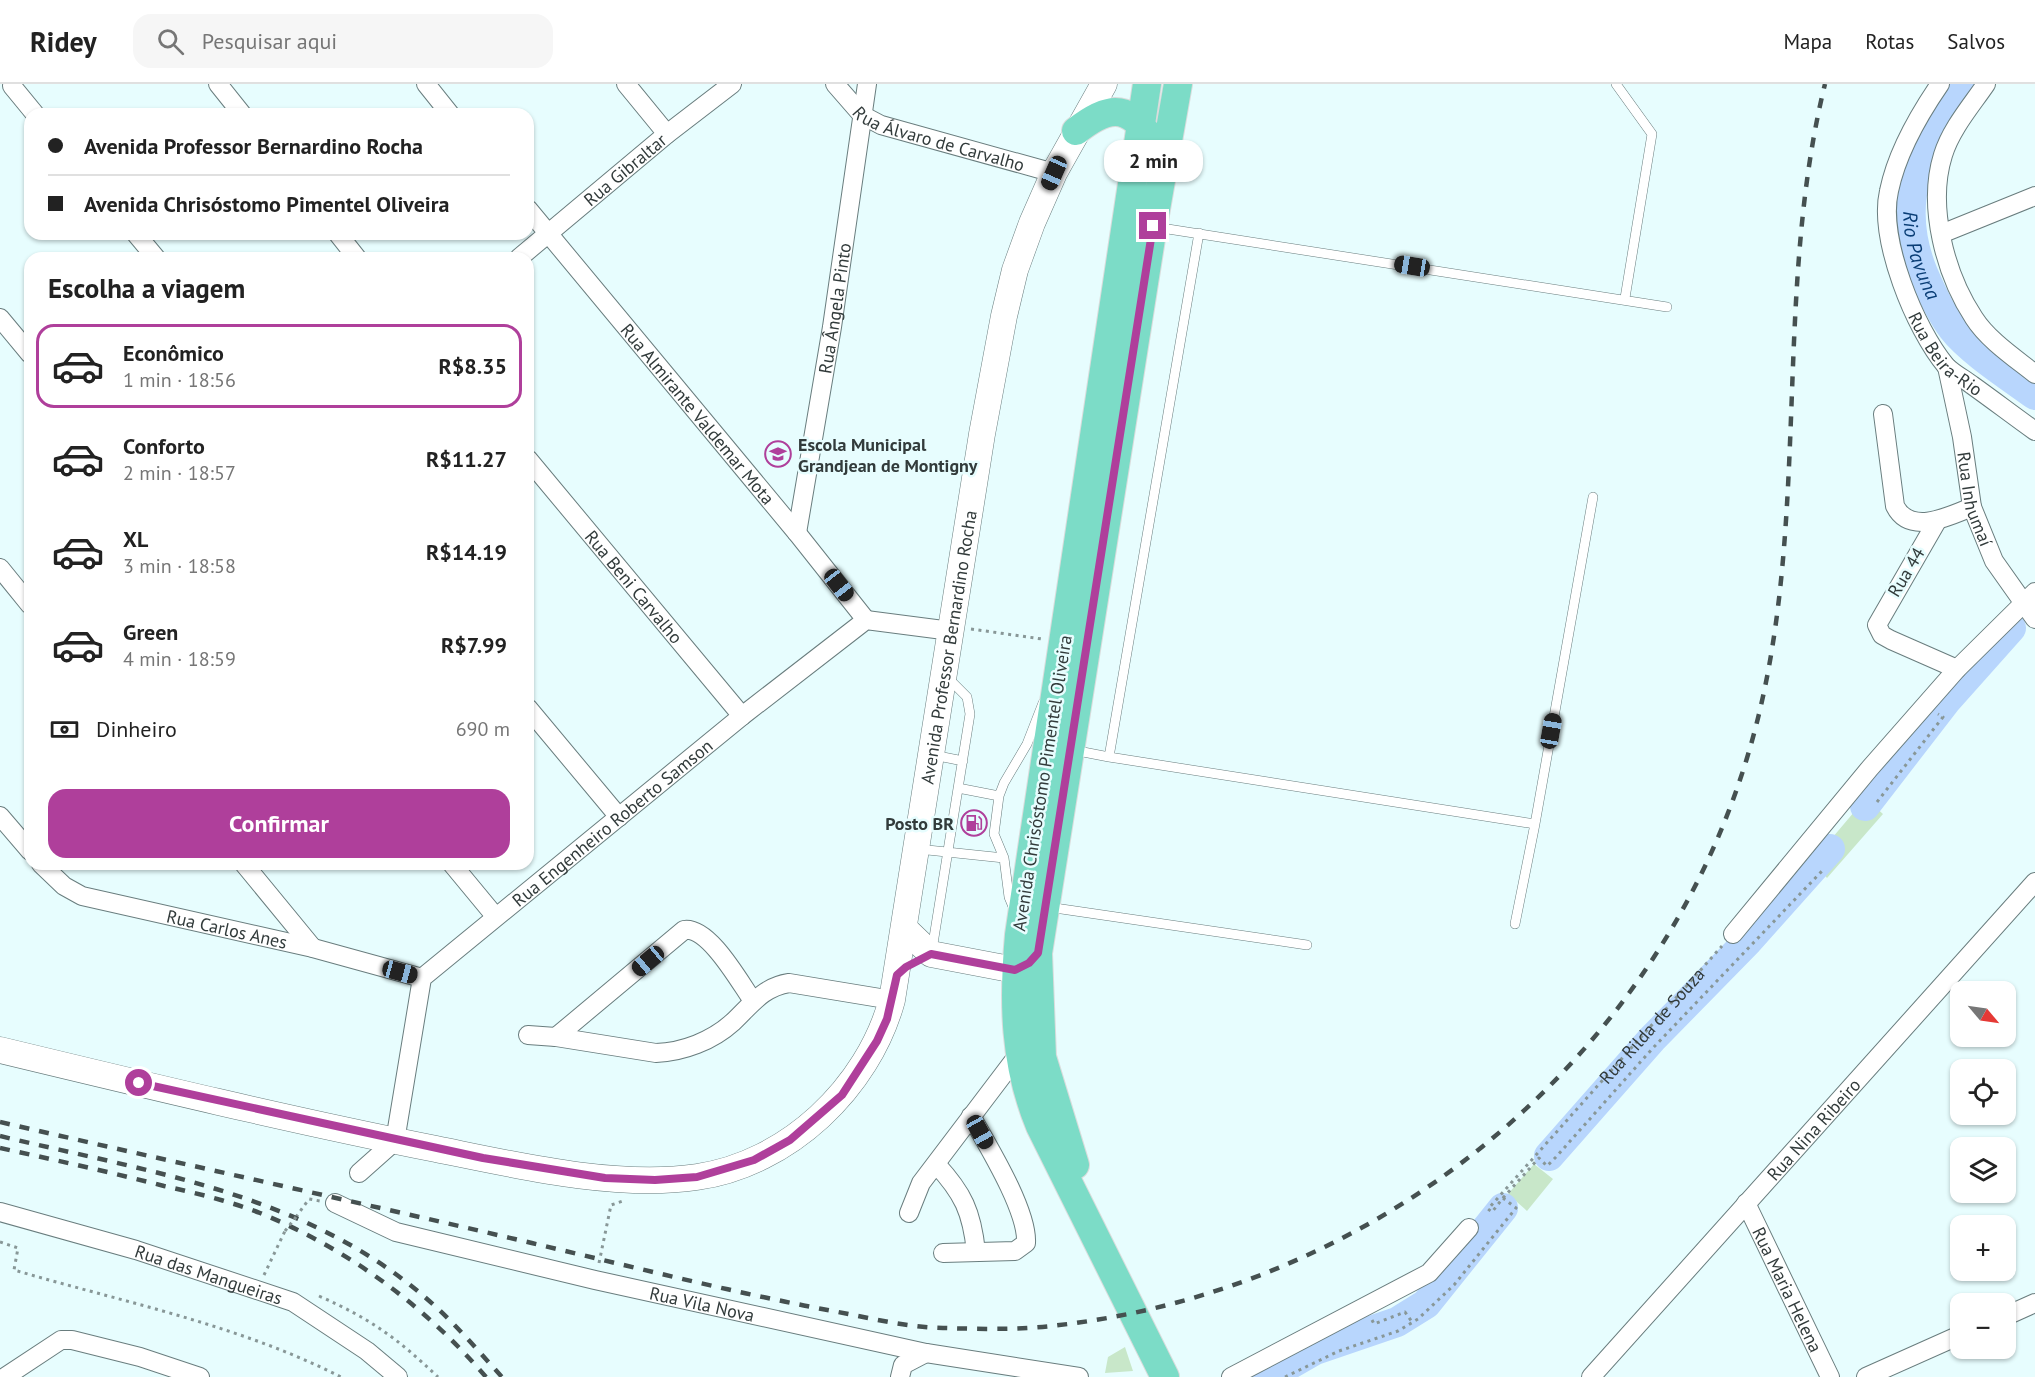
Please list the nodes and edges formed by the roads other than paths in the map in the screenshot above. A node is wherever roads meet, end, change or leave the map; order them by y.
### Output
1 (219, 84) edge
2 (426, 84) edge
3 (626, 84) edge
4 (732, 84) edge
5 (835, 84) edge
6 (867, 84) edge
7 (1104, 84) edge
8 (1147, 84) edge
9 (1616, 84) edge
10 (1940, 84) edge
11 (1986, 84) edge
12 (9, 87) edge
13 (1180, 89) edge
14 (29, 108) edge
15 (237, 108) edge
16 (445, 108) edge
17 (862, 116) junction
18 (1140, 123) junction
19 (1076, 131) junction
20 (667, 134) junction
21 (1054, 173) junction
22 (2035, 196) edge
23 (534, 216) edge
24 (1155, 217) junction
25 (548, 233) junction
26 (1199, 233) junction
27 (1941, 234) junction
28 (141, 240) edge
29 (343, 240) edge
30 (151, 252) edge
31 (352, 252) edge
32 (526, 252) edge
33 (1624, 298) junction
34 (1667, 307) dead end
35 (0, 318) edge
36 (24, 347) edge
37 (1947, 367) junction
38 (2035, 374) edge
39 (1883, 414) dead end
40 (2035, 431) edge
41 (534, 466) edge
42 (1593, 497) dead end
43 (1972, 507) junction
44 (1937, 520) junction
45 (797, 533) junction
46 (0, 568) edge
47 (24, 598) edge
48 (2029, 598) edge
49 (2035, 619) edge
50 (866, 620) junction
51 (951, 629) junction
52 (1957, 669) junction
53 (944, 674) junction
54 (1057, 688) junction
55 (534, 715) edge
56 (742, 716) junction
57 (1070, 750) junction
58 (931, 755) junction
59 (1108, 757) junction
60 (963, 761) junction
61 (958, 788) junction
62 (999, 796) junction
63 (0, 816) edge
64 (619, 817) junction
65 (1535, 824) junction
66 (24, 844) edge
67 (918, 849) junction
68 (947, 854) junction
69 (1004, 858) junction
70 (47, 870) edge
71 (249, 870) edge
72 (457, 870) edge
73 (2035, 882) edge
74 (1046, 906) junction
75 (495, 916) junction
76 (1021, 920) junction
77 (1515, 924) dead end
78 (905, 929) junction
79 (1733, 934) road end
80 (1307, 945) dead end
81 (313, 948) junction
82 (1038, 953) junction
83 (931, 954) junction
84 (1015, 970) junction
85 (897, 975) junction
86 (422, 978) junction
87 (892, 1000) junction
88 (753, 1001) junction
89 (528, 1035) dead end
90 (556, 1037) junction
91 (0, 1050) edge
92 (1018, 1055) junction
93 (971, 1116) junction
94 (395, 1141) junction
95 (936, 1164) junction
96 (359, 1173) dead end
97 (335, 1203) road end
98 (1746, 1203) junction
99 (0, 1212) edge
100 (909, 1213) dead end
101 (1089, 1220) junction
102 (1469, 1228) dead end
103 (976, 1252) junction
104 (943, 1253) dead end
105 (2035, 1303) edge
106 (2016, 1312) edge
107 (1950, 1339) edge
108 (926, 1353) junction
109 (5, 1377) edge
110 (200, 1377) edge
111 (398, 1377) edge
112 (900, 1377) edge
113 (1079, 1377) edge
114 (1165, 1377) edge
115 (1231, 1377) edge
116 (1591, 1377) edge
117 (1830, 1377) edge
118 (1866, 1377) edge

1 - 15 street
2 - 16 street
3 - 20 street
4 - 20 street, Rua Gibraltar
5 - 17 street, Rua Álvaro de Carvalho
6 - 17 street, Rua Ângela Pinto
7 - 19 main road, Avenida Professor Bernardino Rocha
8 - 18 main road, Avenida Chrisóstomo Pimentel Oliveira
9 - 33 lane
10 - 37 street, Rua Beira-Rio
11 - 27 street
12 - 14 street
13 - 24 main road, Avenida Chrisóstomo Pimentel Oliveira
17 - 21 street, Rua Álvaro de Carvalho
17 - 45 street, Rua Ângela Pinto
18 - 19 main road
18 - 24 main road
18 - 54 main road, Avenida Chrisóstomo Pimentel Oliveira
19 - 21 main road, Avenida Professor Bernardino Rocha
20 - 25 street, Rua Gibraltar
21 - 51 main road, Avenida Professor Bernardino Rocha
22 - 27 street
23 - 25 street, Rua Almirante Valdemar Mota
24 - 26 lane
24 - 57 main road, Avenida Chrisóstomo Pimentel Oliveira
25 - 32 street, Rua Gibraltar
25 - 45 street, Rua Almirante Valdemar Mota
26 - 33 lane
26 - 59 lane
27 - 38 street
28 - 30 street
29 - 31 street
33 - 34 lane
35 - 36 street
37 - 40 street, Rua Beira-Rio
37 - 43 street, Rua Inhumaí
39 - 44 street
41 - 56 street, Rua Beni Carvalho
42 - 65 lane
43 - 44 street
43 - 48 street, Rua Inhumaí
44 - 52 street, Rua 44
45 - 50 street, Rua Almirante Valdemar Mota
46 - 47 street
48 - 49 street, Rua Inhumaí
48 - 52 street
50 - 51 street
50 - 56 street, Rua Engenheiro Roberto Samson
51 - 53 main road, Avenida Professor Bernardino Rocha
52 - 79 street
53 - 58 main road, Avenida Professor Bernardino Rocha
53 - 60 lane
54 - 62 lane
54 - 76 main road, Avenida Chrisóstomo Pimentel Oliveira
55 - 64 street
56 - 64 street, Rua Engenheiro Roberto Samson
57 - 59 lane
57 - 74 main road, Avenida Chrisóstomo Pimentel Oliveira
58 - 60 lane
58 - 67 main road, Avenida Professor Bernardino Rocha
59 - 65 lane
60 - 61 lane
61 - 62 lane
61 - 68 lane
62 - 69 lane
63 - 66 street
64 - 75 street, Rua Engenheiro Roberto Samson
65 - 77 lane
67 - 68 lane
67 - 78 main road, Avenida Professor Bernardino Rocha
68 - 69 lane
68 - 83 lane
69 - 76 lane
70 - 81 street, Rua Carlos Anes
71 - 81 street
72 - 75 street
73 - 98 street, Rua Nina Ribeiro
74 - 80 lane
74 - 82 main road, Avenida Chrisóstomo Pimentel Oliveira
75 - 86 street, Rua Engenheiro Roberto Samson
76 - 84 main road, Avenida Chrisóstomo Pimentel Oliveira
78 - 83 main road
78 - 85 main road, Avenida Professor Bernardino Rocha
81 - 86 street, Rua Carlos Anes
82 - 84 main road
82 - 101 main road, Avenida Chrisóstomo Pimentel Oliveira
83 - 84 main road
83 - 85 main road
84 - 92 main road, Avenida Chrisóstomo Pimentel Oliveira
85 - 87 main road, Avenida Professor Bernardino Rocha
86 - 94 street
87 - 88 street
87 - 94 main road, Avenida Professor Bernardino Rocha
88 - 90 street
88 - 90 street
89 - 90 street
91 - 94 main road, Avenida Professor Bernardino Rocha
92 - 93 street
92 - 101 main road, Avenida Chrisóstomo Pimentel Oliveira
93 - 95 street
93 - 103 street
94 - 96 street
95 - 100 street
95 - 103 street
97 - 108 street, Rua Vila Nova
98 - 116 street, Rua Nina Ribeiro
98 - 117 street, Rua Maria Helena
99 - 111 street, Rua das Mangueiras
101 - 114 main road
102 - 115 street
103 - 104 street
105 - 106 street
107 - 118 street
108 - 112 street
108 - 113 street, Rua Vila Nova
109 - 110 street

